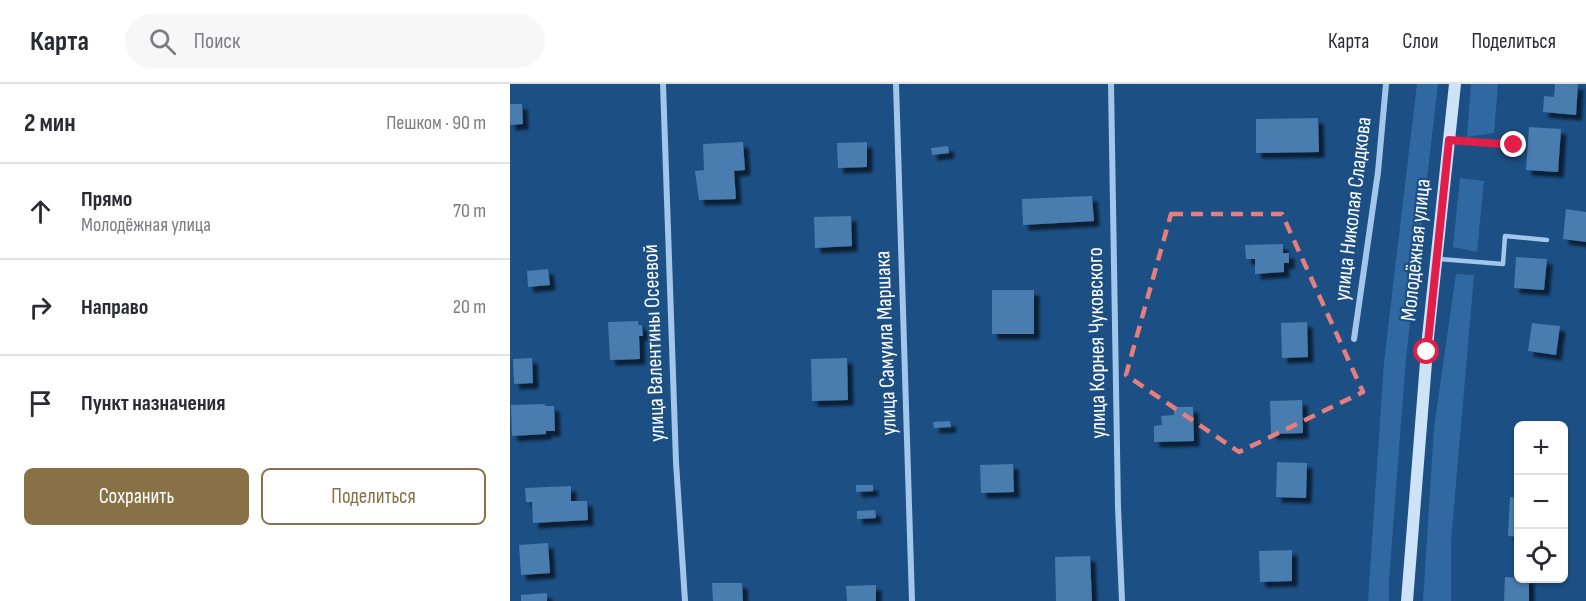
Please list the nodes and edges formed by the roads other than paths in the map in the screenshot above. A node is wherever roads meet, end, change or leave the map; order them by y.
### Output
1 (663, 84) edge
2 (896, 84) edge
3 (1111, 84) edge
4 (1386, 84) edge
5 (1455, 84) edge
6 (1449, 140) junction
7 (1514, 145) dead end
8 (1547, 240) dead end
9 (1436, 259) junction
10 (1354, 339) dead end
11 (685, 601) edge
12 (912, 601) edge
13 (1122, 601) edge
14 (1407, 601) edge

1 - 11 street, улица Валентины Осеевой
2 - 12 street, улица Самуила Маршака
3 - 13 street, улица Корнея Чуковского
4 - 10 street, улица Николая Сладкова
5 - 6 street, Молодёжная улица
6 - 7 lane
6 - 9 street, Молодёжная улица
8 - 9 lane
9 - 14 street, Молодёжная улица

